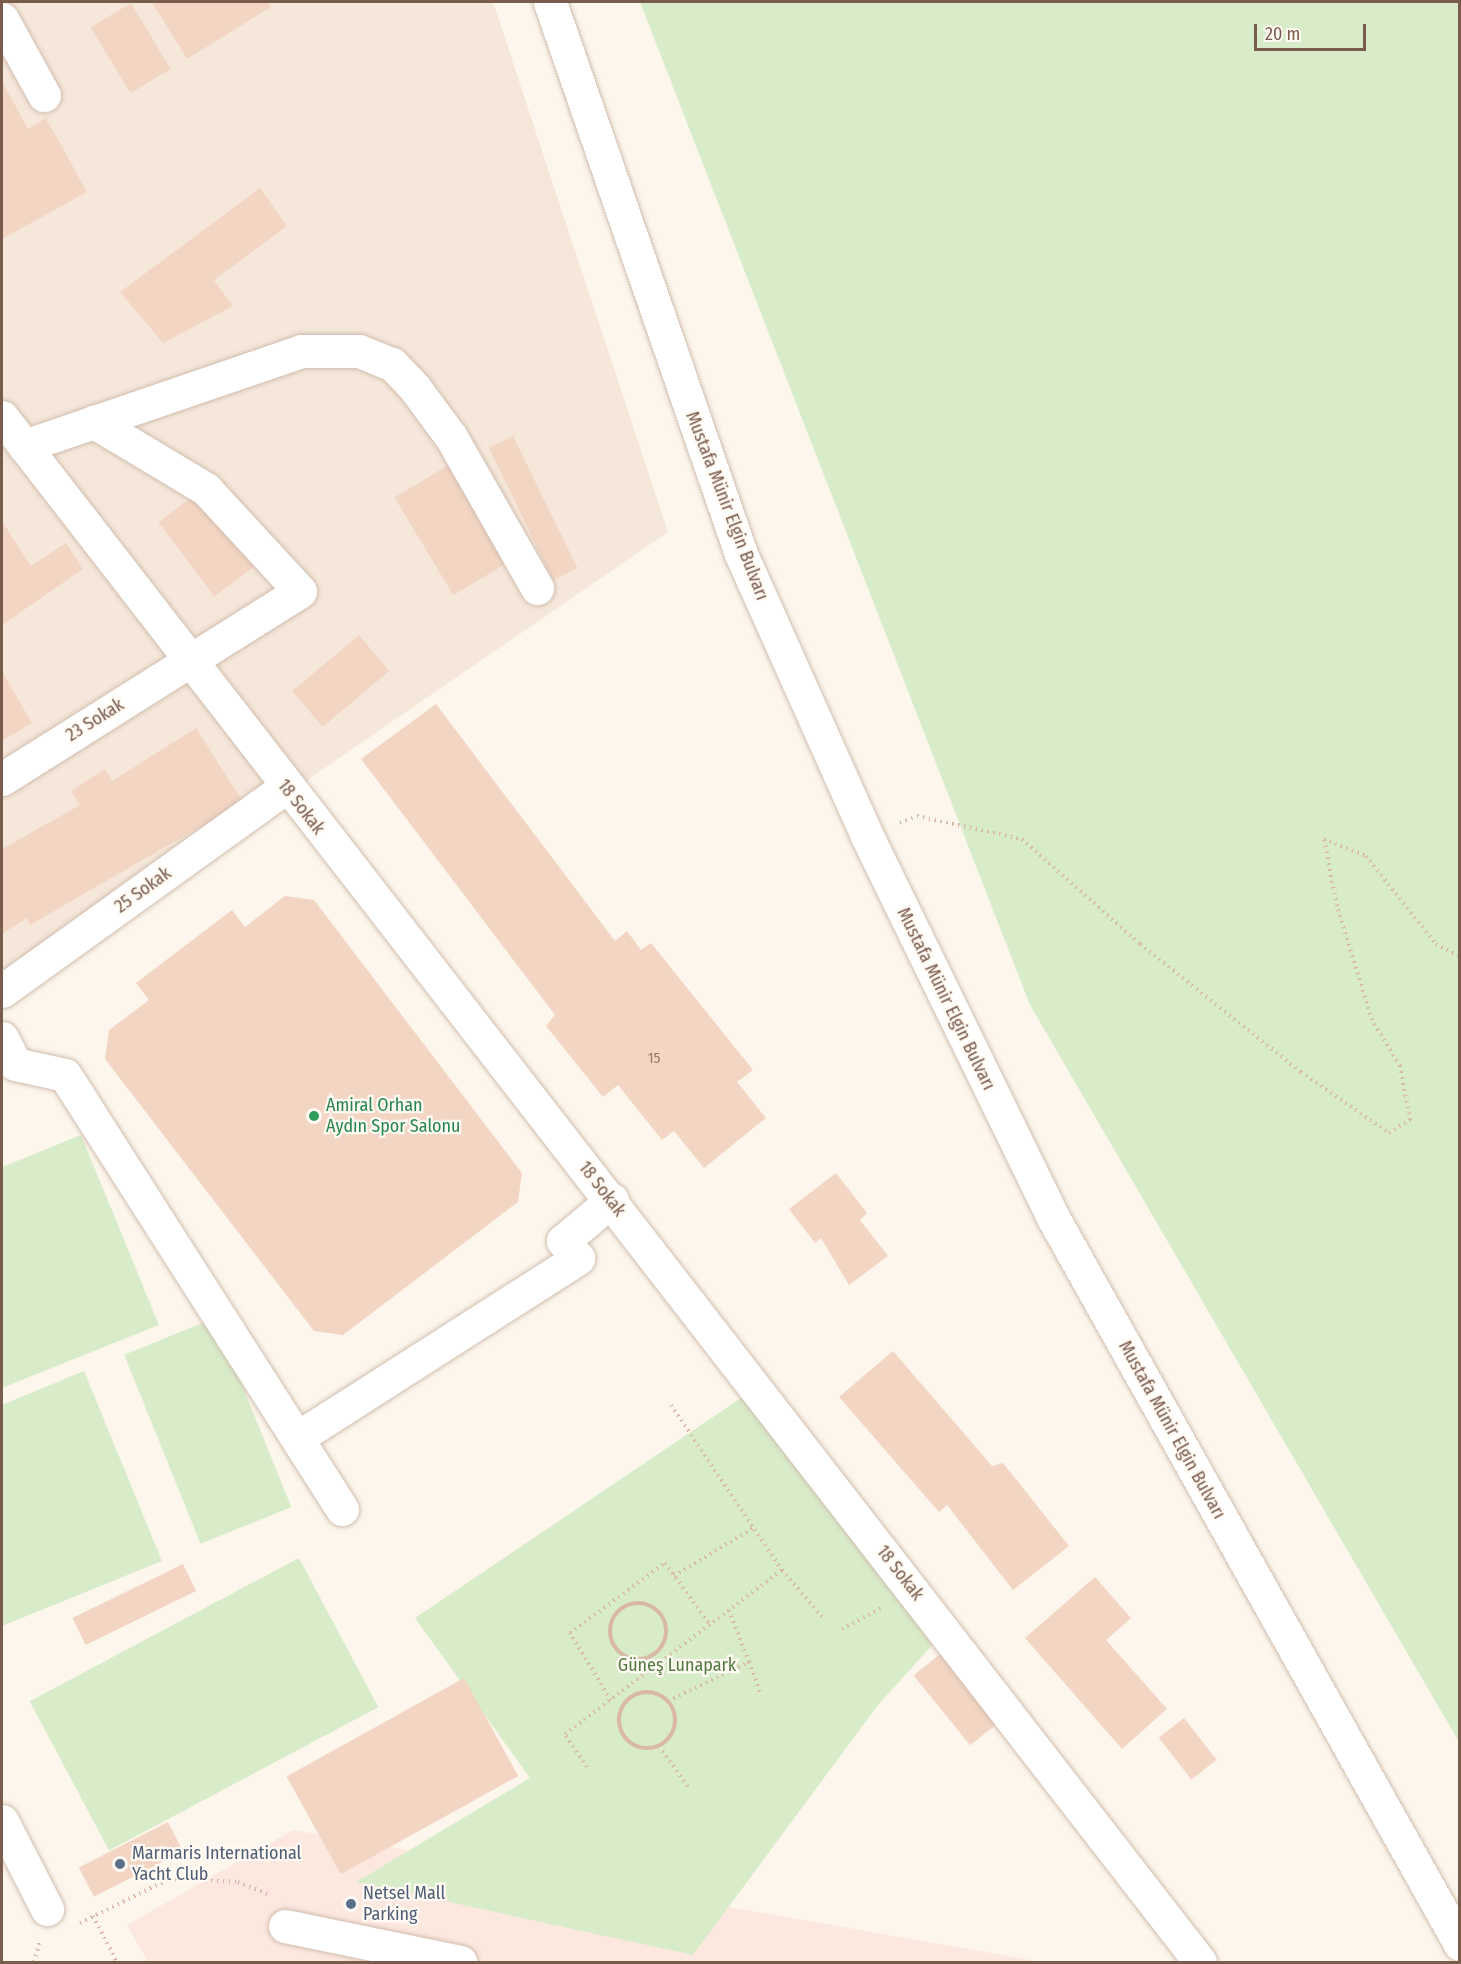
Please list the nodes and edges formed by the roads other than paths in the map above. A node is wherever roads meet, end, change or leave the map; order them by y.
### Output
1 (550, 2) edge
2 (2, 19) edge
3 (44, 95) dead end
4 (2, 417) edge
5 (94, 422) junction
6 (24, 447) junction
7 (537, 588) dead end
8 (188, 661) junction
9 (2, 779) edge
10 (285, 788) junction
11 (2, 991) edge
12 (2, 1038) edge
13 (612, 1200) junction
14 (297, 1438) junction
15 (342, 1509) dead end
16 (2, 1821) edge
17 (61, 1917) road end
18 (285, 1926) road end
19 (1460, 1944) edge
20 (460, 1962) edge
21 (1200, 1962) edge

1 - 19 street, Mustafa Münir Elgin Bulvarı
2 - 3 street
4 - 6 street, 18 Sokak
5 - 6 street
5 - 7 street
5 - 8 street, 23 Sokak
6 - 8 street, 18 Sokak
8 - 9 street, 23 Sokak
8 - 10 street, 18 Sokak
10 - 11 street, 25 Sokak
10 - 13 street, 18 Sokak
12 - 14 street
13 - 14 street
13 - 21 street, 18 Sokak
14 - 15 street
16 - 17 street
18 - 20 street

